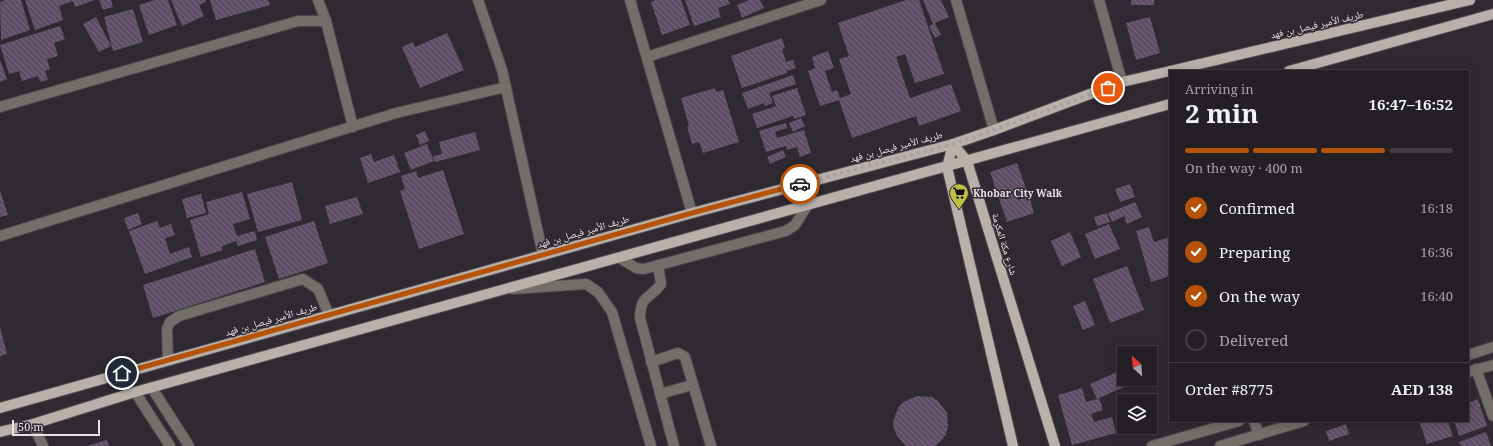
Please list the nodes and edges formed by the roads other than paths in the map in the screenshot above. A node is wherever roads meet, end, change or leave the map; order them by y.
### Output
1 (318, 0) edge
2 (478, 0) edge
3 (630, 0) edge
4 (821, 0) edge
5 (956, 0) edge
6 (1099, 0) edge
7 (1470, 0) edge
8 (1493, 14) edge
9 (326, 21) junction
10 (646, 57) junction
11 (1174, 70) edge
12 (1293, 70) edge
13 (1169, 71) edge
14 (1122, 82) junction
15 (506, 87) junction
16 (1169, 104) edge
17 (0, 107) edge
18 (353, 127) junction
19 (994, 130) junction
20 (953, 144) junction
21 (967, 161) junction
22 (947, 167) junction
23 (806, 206) junction
24 (692, 213) junction
25 (0, 236) edge
26 (543, 255) junction
27 (620, 258) junction
28 (658, 265) junction
29 (506, 290) junction
30 (329, 315) junction
31 (1493, 347) edge
32 (1469, 354) edge
33 (168, 360) junction
34 (651, 362) junction
35 (1493, 365) edge
36 (1472, 371) edge
37 (692, 384) junction
38 (152, 388) junction
39 (135, 392) junction
40 (660, 394) junction
41 (0, 408) edge
42 (1493, 416) edge
43 (1236, 422) edge
44 (1254, 422) edge
45 (1301, 422) edge
46 (33, 424) junction
47 (0, 432) edge
48 (1259, 435) junction
49 (43, 446) edge
50 (170, 446) edge
51 (190, 446) edge
52 (651, 446) edge
53 (674, 446) edge
54 (711, 446) edge
55 (1013, 446) edge
56 (1055, 446) edge
57 (1152, 446) edge
58 (1220, 446) edge

1 - 9 street
2 - 15 street
3 - 10 street
4 - 10 street
5 - 19 street
6 - 14 street
7 - 11 main road, طريف الأمير فيصل بن فهد
8 - 12 main road
9 - 17 street
9 - 18 street
10 - 24 street
13 - 14 main road, طريف الأمير فيصل بن فهد
14 - 19 main road, طريف الأمير فيصل بن فهد
15 - 18 street
15 - 26 street
16 - 21 main road
18 - 25 street
19 - 20 main road, طريف الأمير فيصل بن فهد
20 - 21 main road, شارع مكة المكرمة
20 - 22 main road
20 - 24 main road, طريف الأمير فيصل بن فهد
21 - 22 main road
21 - 56 main road, شارع مكة المكرمة
22 - 23 main road
22 - 55 main road
23 - 27 main road
23 - 28 street
24 - 26 main road, طريف الأمير فيصل بن فهد
26 - 30 main road, طريف الأمير فيصل بن فهد
27 - 28 street
27 - 29 main road
28 - 34 street
29 - 38 main road
29 - 52 street
30 - 33 main road, طريف الأمير فيصل بن فهد
30 - 33 street
31 - 32 street
33 - 41 main road, طريف الأمير فيصل بن فهد
34 - 37 street
34 - 40 street
35 - 36 street
36 - 42 street
37 - 40 street
37 - 54 street
38 - 39 main road
38 - 51 street
39 - 46 main road
39 - 50 street
40 - 53 street
43 - 57 street
44 - 48 street
45 - 48 street
46 - 47 main road
46 - 49 street
48 - 58 street

